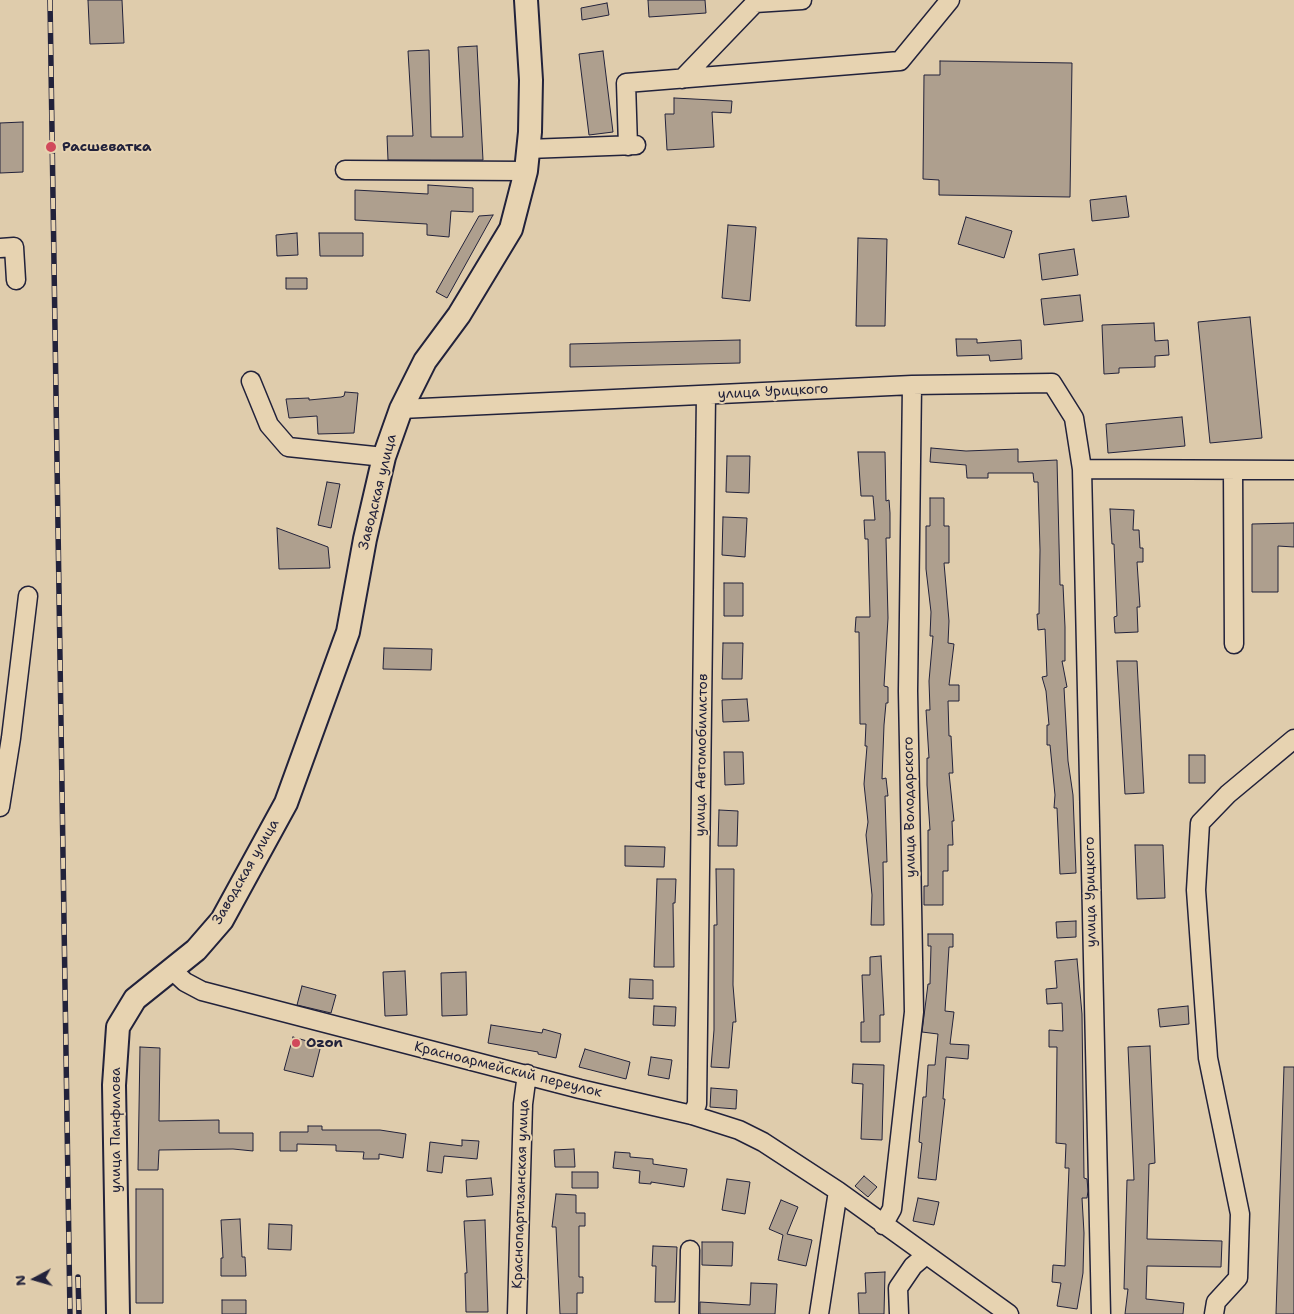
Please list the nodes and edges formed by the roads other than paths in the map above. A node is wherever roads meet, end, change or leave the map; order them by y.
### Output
1 (526, 0) edge
2 (802, 0) edge
3 (950, 0) edge
4 (682, 78) junction
5 (527, 160) junction
6 (345, 170) dead end
7 (0, 248) edge
8 (16, 280) dead end
9 (250, 381) dead end
10 (912, 385) junction
11 (706, 395) junction
12 (401, 409) junction
13 (384, 457) junction
14 (1082, 469) junction
15 (1233, 470) junction
16 (1294, 470) edge
17 (28, 596) dead end
18 (1234, 644) dead end
19 (1294, 739) edge
20 (0, 807) edge
21 (171, 969) junction
22 (526, 1074) junction
23 (692, 1115) junction
24 (838, 1191) junction
25 (883, 1225) junction
26 (690, 1250) dead end
27 (926, 1255) junction
28 (118, 1314) edge
29 (517, 1314) edge
30 (689, 1314) edge
31 (820, 1314) edge
32 (900, 1314) edge
33 (1009, 1314) edge
34 (1101, 1314) edge
35 (1214, 1314) edge

1 - 5 main road, Заводская улица
2 - 4 street
3 - 4 street
4 - 5 street
5 - 6 street
5 - 12 main road, Заводская улица
7 - 8 street
9 - 13 street
10 - 11 street, улица Урицкого
10 - 14 street, улица Урицкого
10 - 25 street, улица Володарского
11 - 12 street, улица Урицкого
11 - 23 street, улица Автомобилистов
12 - 13 main road, Заводская улица
13 - 21 main road, Заводская улица
14 - 15 street
14 - 34 street, улица Урицкого
15 - 16 street
15 - 18 street
17 - 20 street
19 - 35 street
21 - 22 street, Красноармейский переулок
21 - 28 main road, улица Панфилова
22 - 23 street, Красноармейский переулок
22 - 29 street, Краснопартизанская улица
23 - 24 street, Красноармейский переулок
24 - 25 street, Красноармейский переулок
24 - 31 street
25 - 27 street, Красноармейский переулок
26 - 30 street
27 - 32 street
27 - 33 street, Красноармейский переулок

